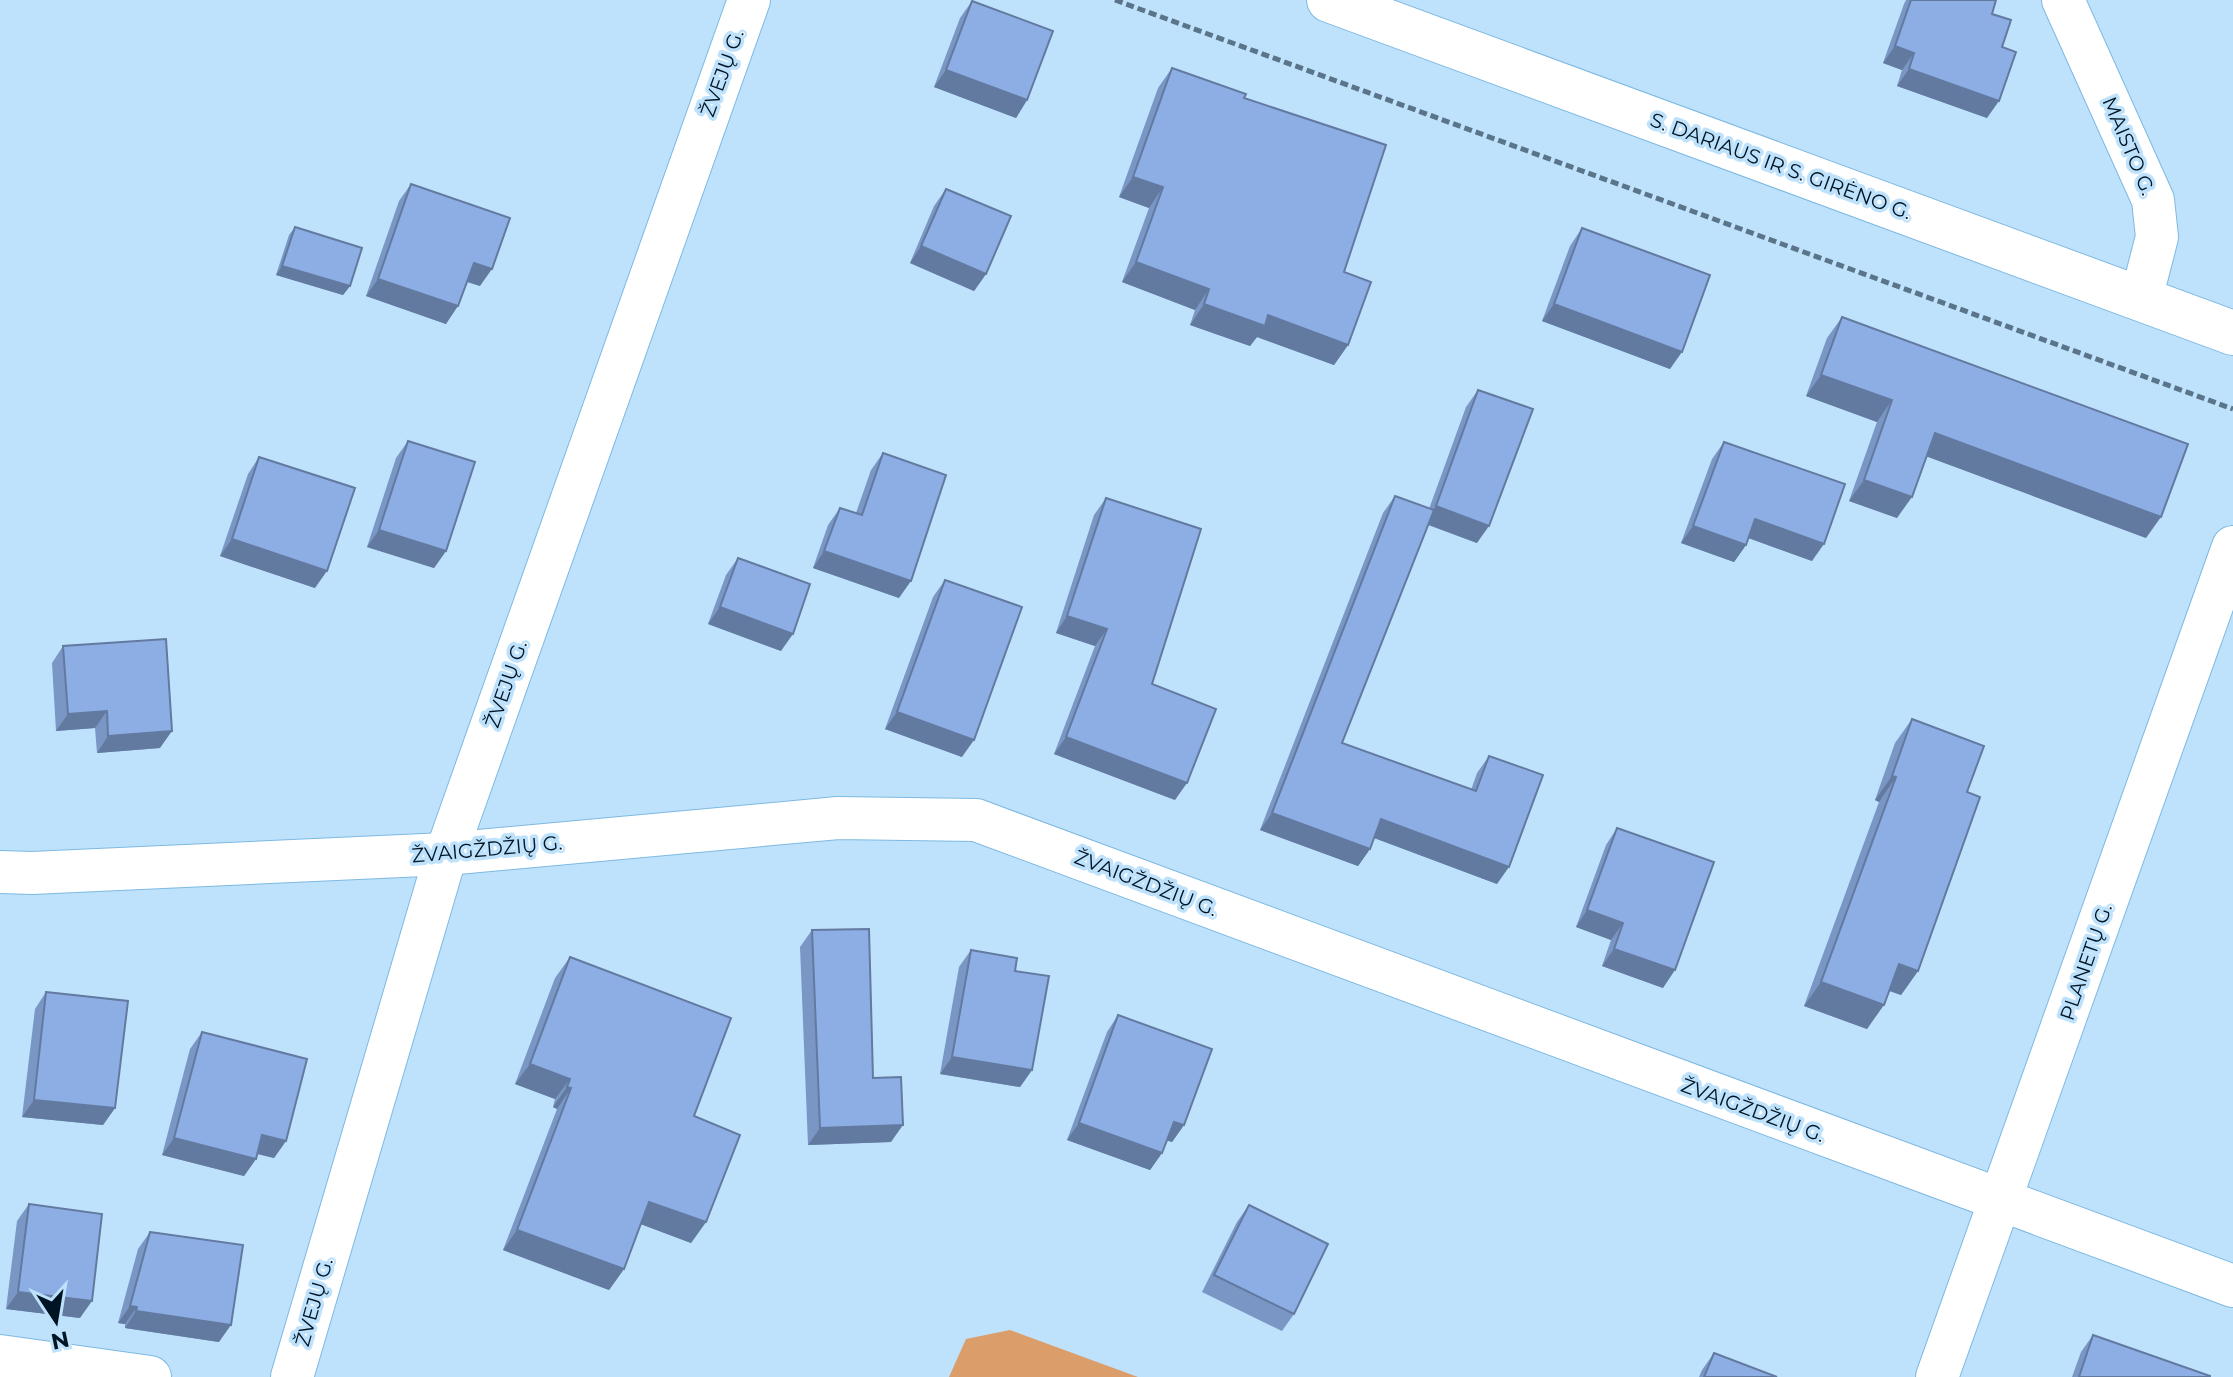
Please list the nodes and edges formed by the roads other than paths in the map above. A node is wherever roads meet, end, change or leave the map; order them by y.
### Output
1 (749, 0) edge
2 (1329, 0) edge
3 (2063, 0) edge
4 (2141, 299) junction
5 (2233, 333) edge
6 (2233, 547) edge
7 (446, 854) junction
8 (0, 872) edge
9 (2001, 1203) junction
10 (2233, 1286) edge
11 (0, 1356) edge
12 (150, 1377) edge
13 (292, 1377) edge
14 (1937, 1377) edge

1 - 7 street, ŽVEJŲ G.
2 - 4 street, S. DARIAUS IR S. GIRĖNO G.
3 - 4 street, MAISTO G.
4 - 5 street, S. DARIAUS IR S. GIRĖNO G.
6 - 9 street, PLANETŲ G.
7 - 8 street, ŽVAIGŽDŽIŲ G.
7 - 9 street, ŽVAIGŽDŽIŲ G.
7 - 13 street, ŽVEJŲ G.
9 - 10 street, ŽVAIGŽDŽIŲ G.
9 - 14 street, PLANETŲ G.
11 - 12 street

